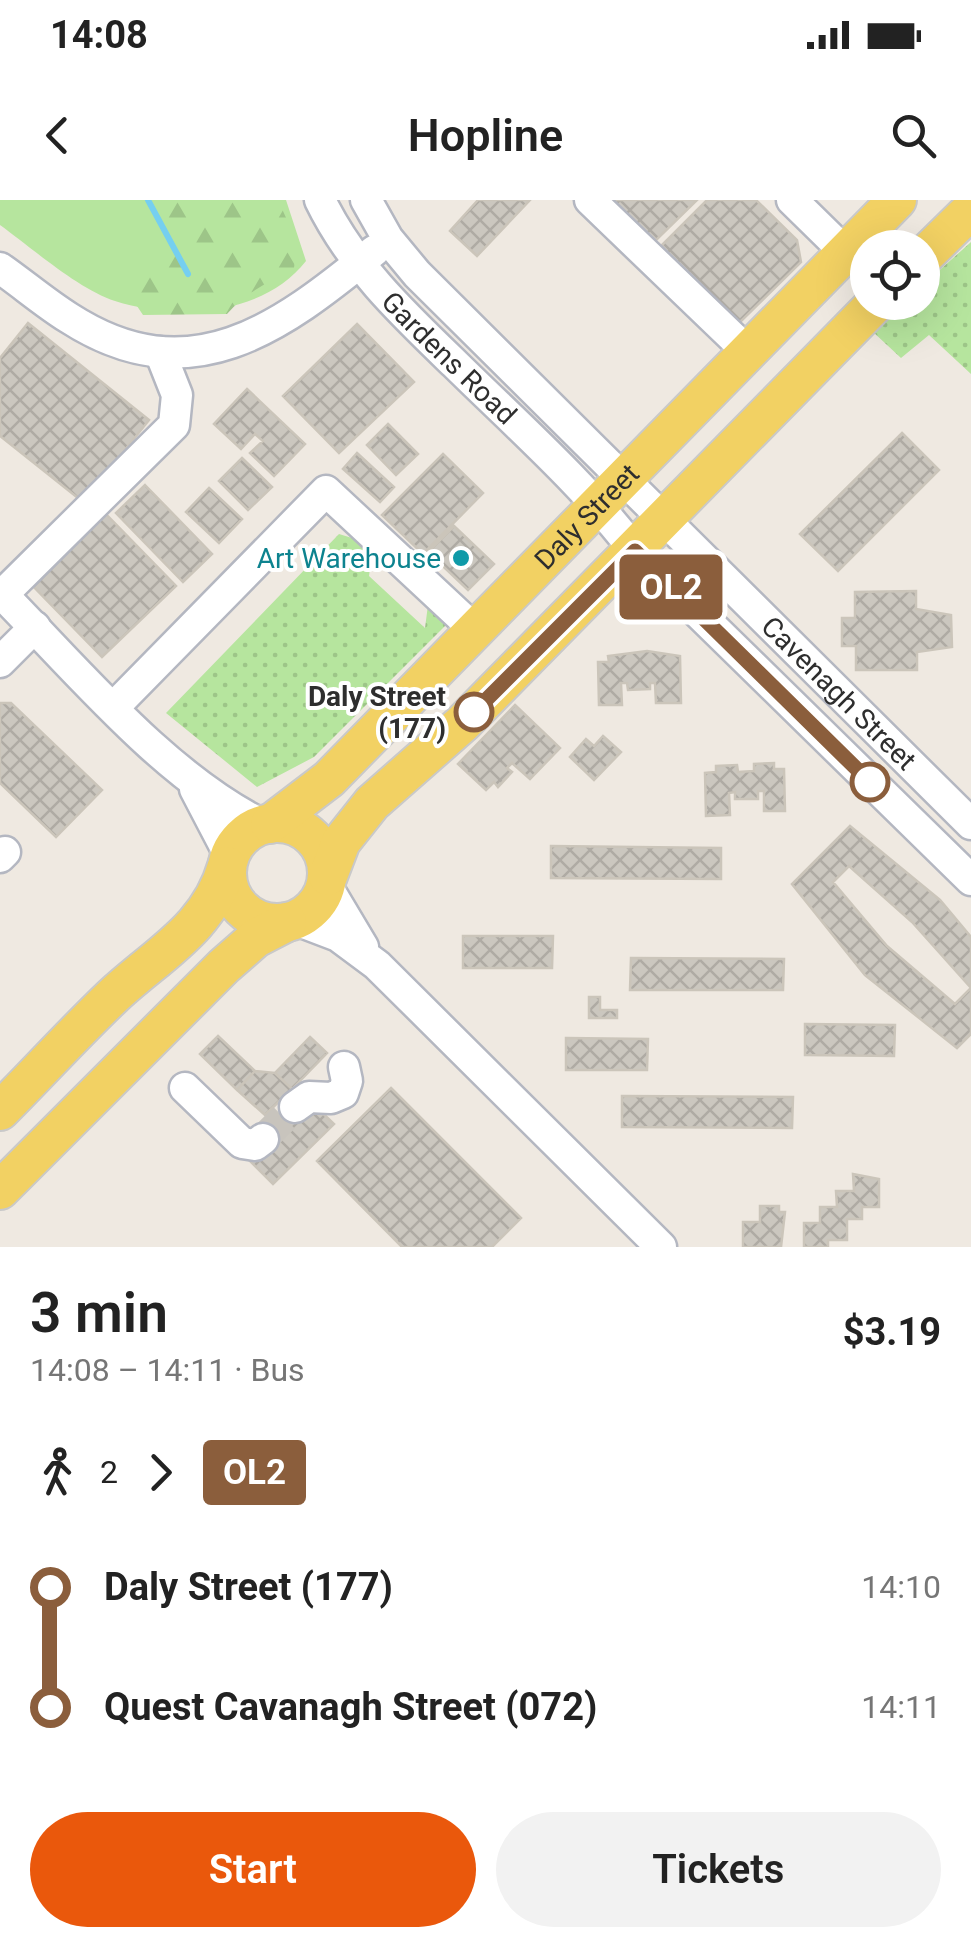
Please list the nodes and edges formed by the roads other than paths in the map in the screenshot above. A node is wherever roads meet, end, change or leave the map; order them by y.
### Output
1 (320, 200) edge
2 (366, 200) edge
3 (590, 200) edge
4 (792, 200) edge
5 (897, 200) edge
6 (971, 210) edge
7 (877, 230) edge
8 (388, 239) junction
9 (940, 240) edge
10 (850, 257) edge
11 (358, 264) junction
12 (0, 268) edge
13 (850, 268) edge
14 (859, 320) edge
15 (480, 336) junction
16 (160, 352) junction
17 (747, 352) junction
18 (826, 354) junction
19 (454, 363) junction
20 (610, 489) junction
21 (668, 520) junction
22 (635, 551) junction
23 (1, 593) edge
24 (35, 627) junction
25 (474, 629) junction
26 (0, 662) edge
27 (817, 669) junction
28 (788, 701) junction
29 (114, 706) junction
30 (184, 774) junction
31 (266, 824) junction
32 (971, 824) edge
33 (228, 861) junction
34 (971, 880) edge
35 (327, 881) junction
36 (291, 921) junction
37 (377, 966) junction
38 (344, 1067) dead end
39 (185, 1088) dead end
40 (296, 1107) tunnel mouth
41 (0, 1111) edge
42 (263, 1139) dead end
43 (0, 1190) edge
44 (661, 1247) edge

1 - 11 street, Gardens Road
2 - 8 street, Gardens Road
3 - 17 street
4 - 10 street
5 - 7 main road, Daly Street
6 - 9 main road
8 - 11 street
8 - 15 street, Gardens Road
11 - 16 street
11 - 19 street, Gardens Road
12 - 16 street
13 - 17 main road, Daly Street
14 - 18 main road
15 - 19 street
15 - 20 street, Gardens Road
16 - 23 street
17 - 18 main road
17 - 20 main road, Daly Street
18 - 21 main road
19 - 20 street, Gardens Road
20 - 21 street, Cavenagh Street
20 - 22 street, Cavenagh Street
20 - 25 main road, Daly Street
21 - 22 main road
21 - 27 street, Cavenagh Street
22 - 28 street, Cavenagh Street
22 - 35 main road
23 - 24 street
24 - 26 street
24 - 29 street
25 - 29 street
25 - 31 main road, Daly Street
27 - 28 street
27 - 32 street, Cavenagh Street
28 - 34 street, Cavenagh Street
29 - 30 street
30 - 31 street
30 - 33 street
31 - 33 main road
31 - 35 main road
33 - 36 main road
33 - 41 main road
35 - 36 main road
35 - 37 street
36 - 37 street
36 - 43 main road
37 - 44 street
38 - 40 street
39 - 42 street

